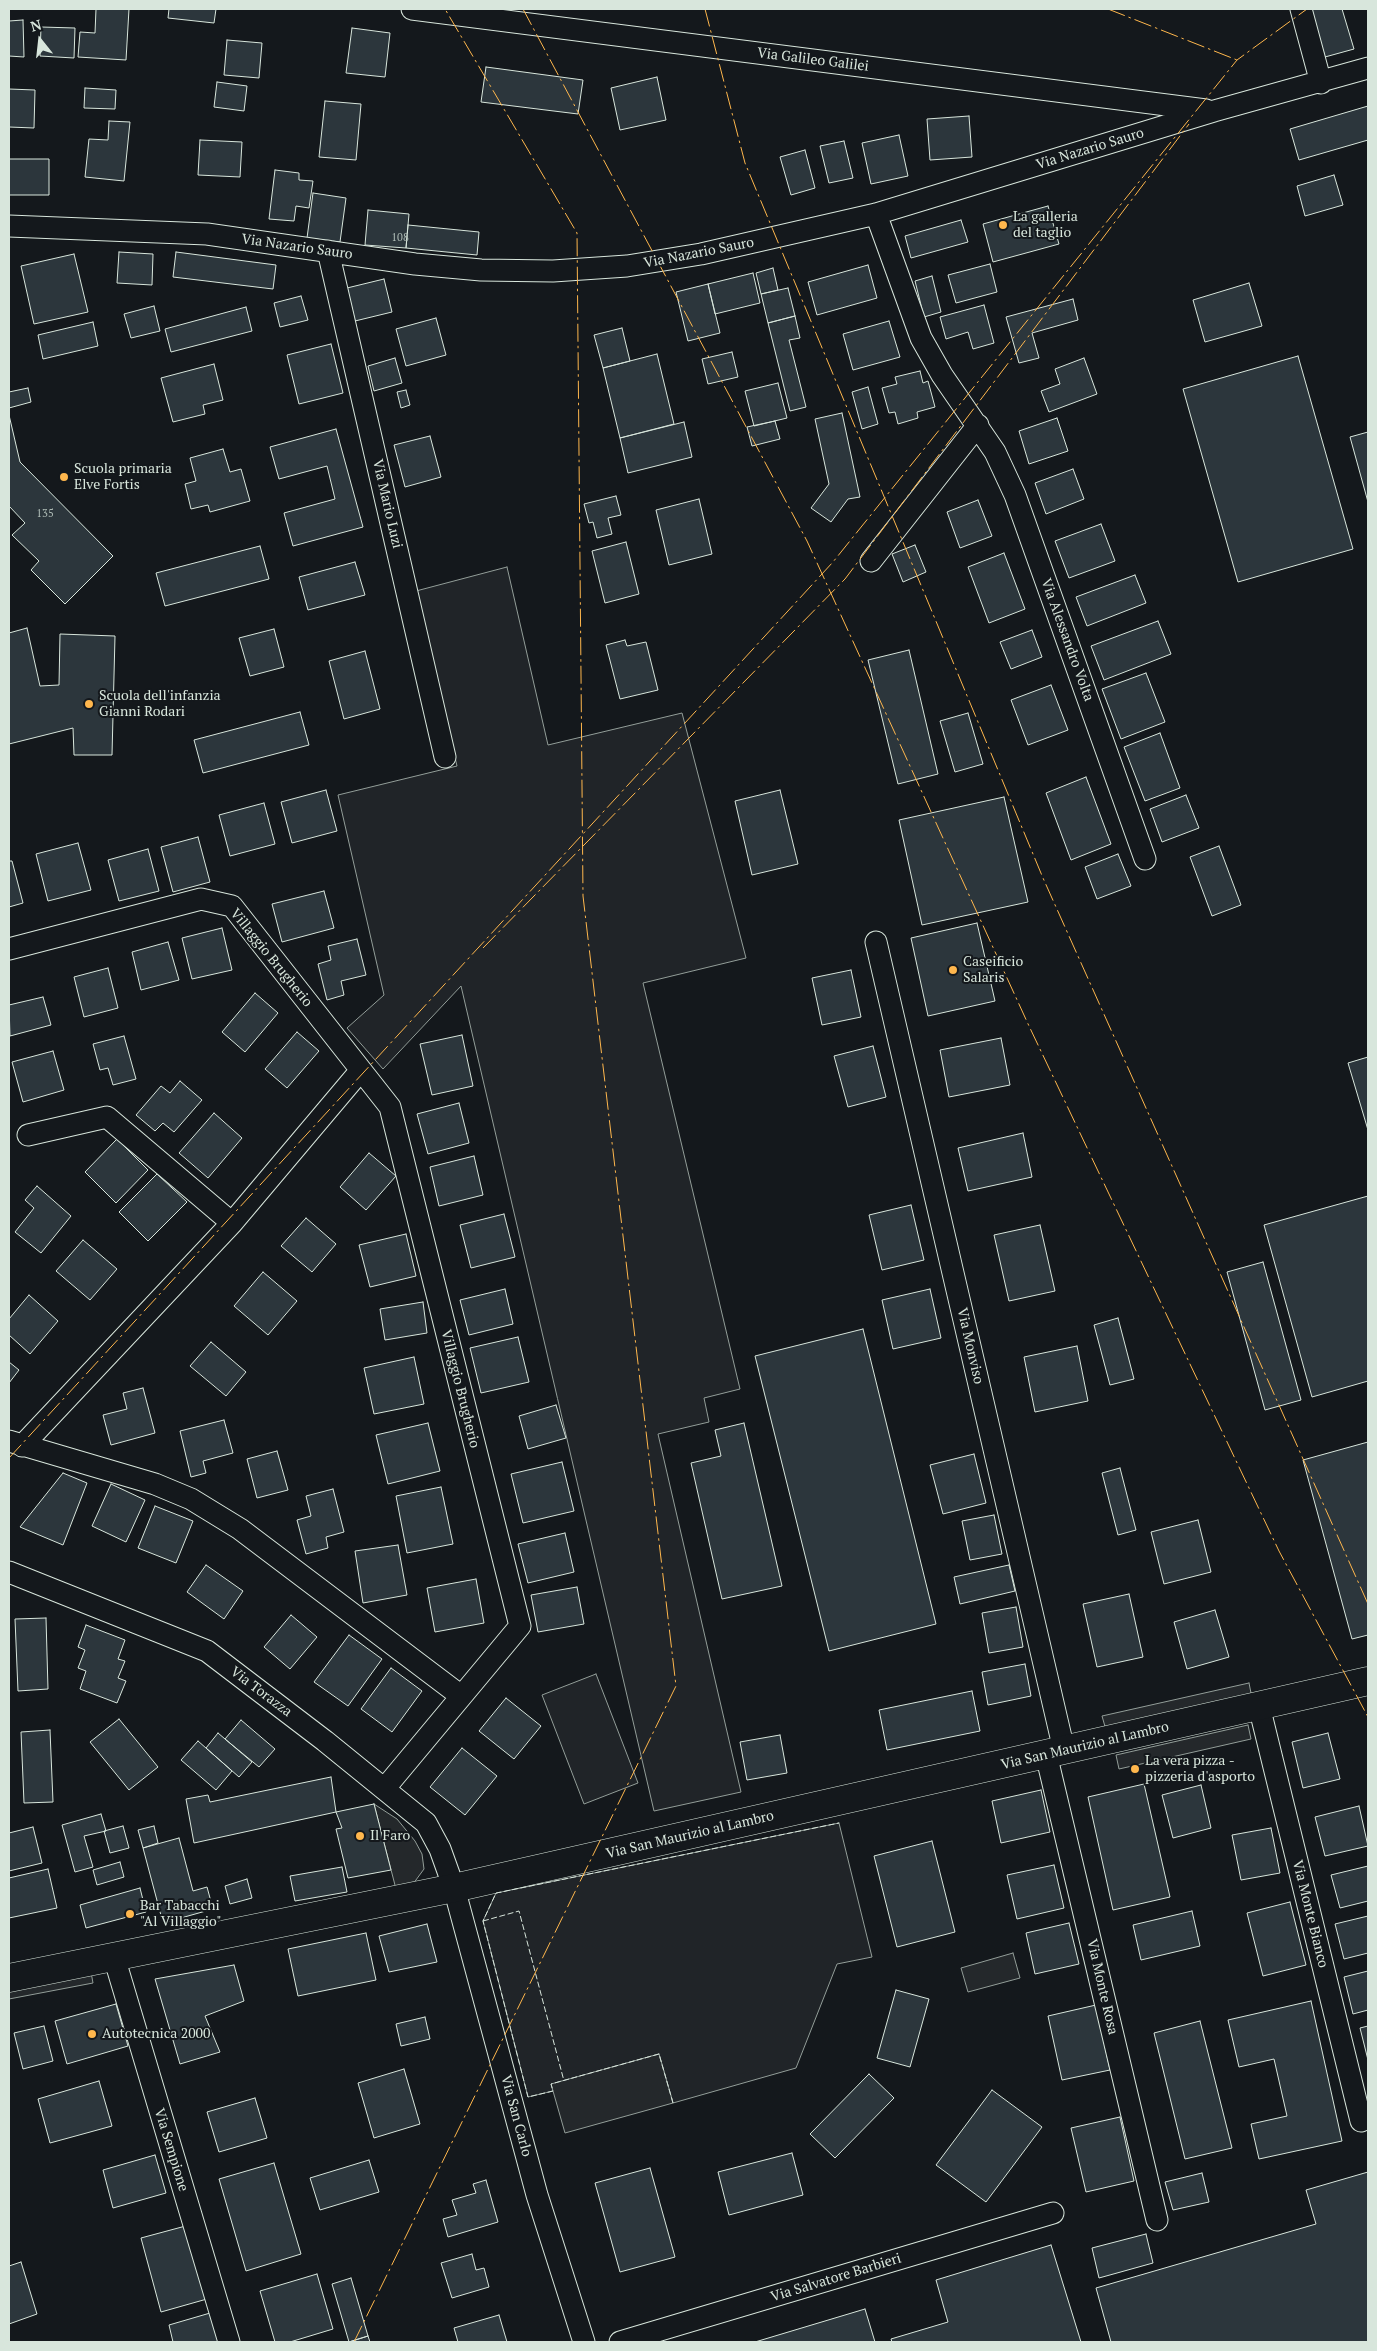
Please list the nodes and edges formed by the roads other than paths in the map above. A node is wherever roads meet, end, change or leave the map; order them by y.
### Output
1 (412, 9) edge
2 (1301, 9) edge
3 (1368, 68) edge
4 (1321, 82) junction
5 (1214, 111) junction
6 (876, 214) junction
7 (9, 226) edge
8 (328, 251) junction
9 (978, 425) junction
10 (871, 561) dead end
11 (446, 756) dead end
12 (1145, 859) dead end
13 (876, 942) dead end
14 (9, 949) edge
15 (361, 1070) junction
16 (28, 1135) dead end
17 (232, 1223) junction
18 (15, 1443) edge
19 (9, 1572) edge
20 (1368, 1681) edge
21 (461, 1696) junction
22 (1259, 1706) junction
23 (1055, 1752) junction
24 (385, 1788) junction
25 (454, 1888) junction
26 (114, 1957) junction
27 (9, 1978) edge
28 (1361, 2121) dead end
29 (1053, 2213) dead end
30 (1157, 2220) dead end
31 (229, 2342) edge
32 (584, 2342) edge
33 (620, 2342) edge

1 - 5 street, Via Galileo Galilei
2 - 4 street
3 - 4 street, Via Nazario Sauro
4 - 5 street, Via Nazario Sauro
5 - 6 street, Via Nazario Sauro
6 - 8 street, Via Nazario Sauro
6 - 9 street, Via Alessandro Volta
7 - 8 street, Via Nazario Sauro
8 - 11 street, Via Mario Luzi
9 - 10 street
9 - 12 street, Via Alessandro Volta
13 - 23 street, Via Monviso
14 - 15 street, Villaggio Brugherio
15 - 17 street
15 - 21 street, Villaggio Brugherio
16 - 17 street
17 - 18 street
18 - 21 street
19 - 24 street, Via Torazza
20 - 22 main road, Via San Maurizio al Lambro
21 - 24 street, Villaggio Brugherio
22 - 23 main road, Via San Maurizio al Lambro
22 - 28 street, Via Monte Bianco
23 - 25 main road, Via San Maurizio al Lambro
23 - 30 street, Via Monte Rosa
24 - 25 street, Via Torazza
25 - 26 main road, Via San Maurizio al Lambro
25 - 32 street, Via San Carlo
26 - 27 main road, Via San Maurizio al Lambro
26 - 31 street, Via Sempione
29 - 33 street, Via Salvatore Barbieri

